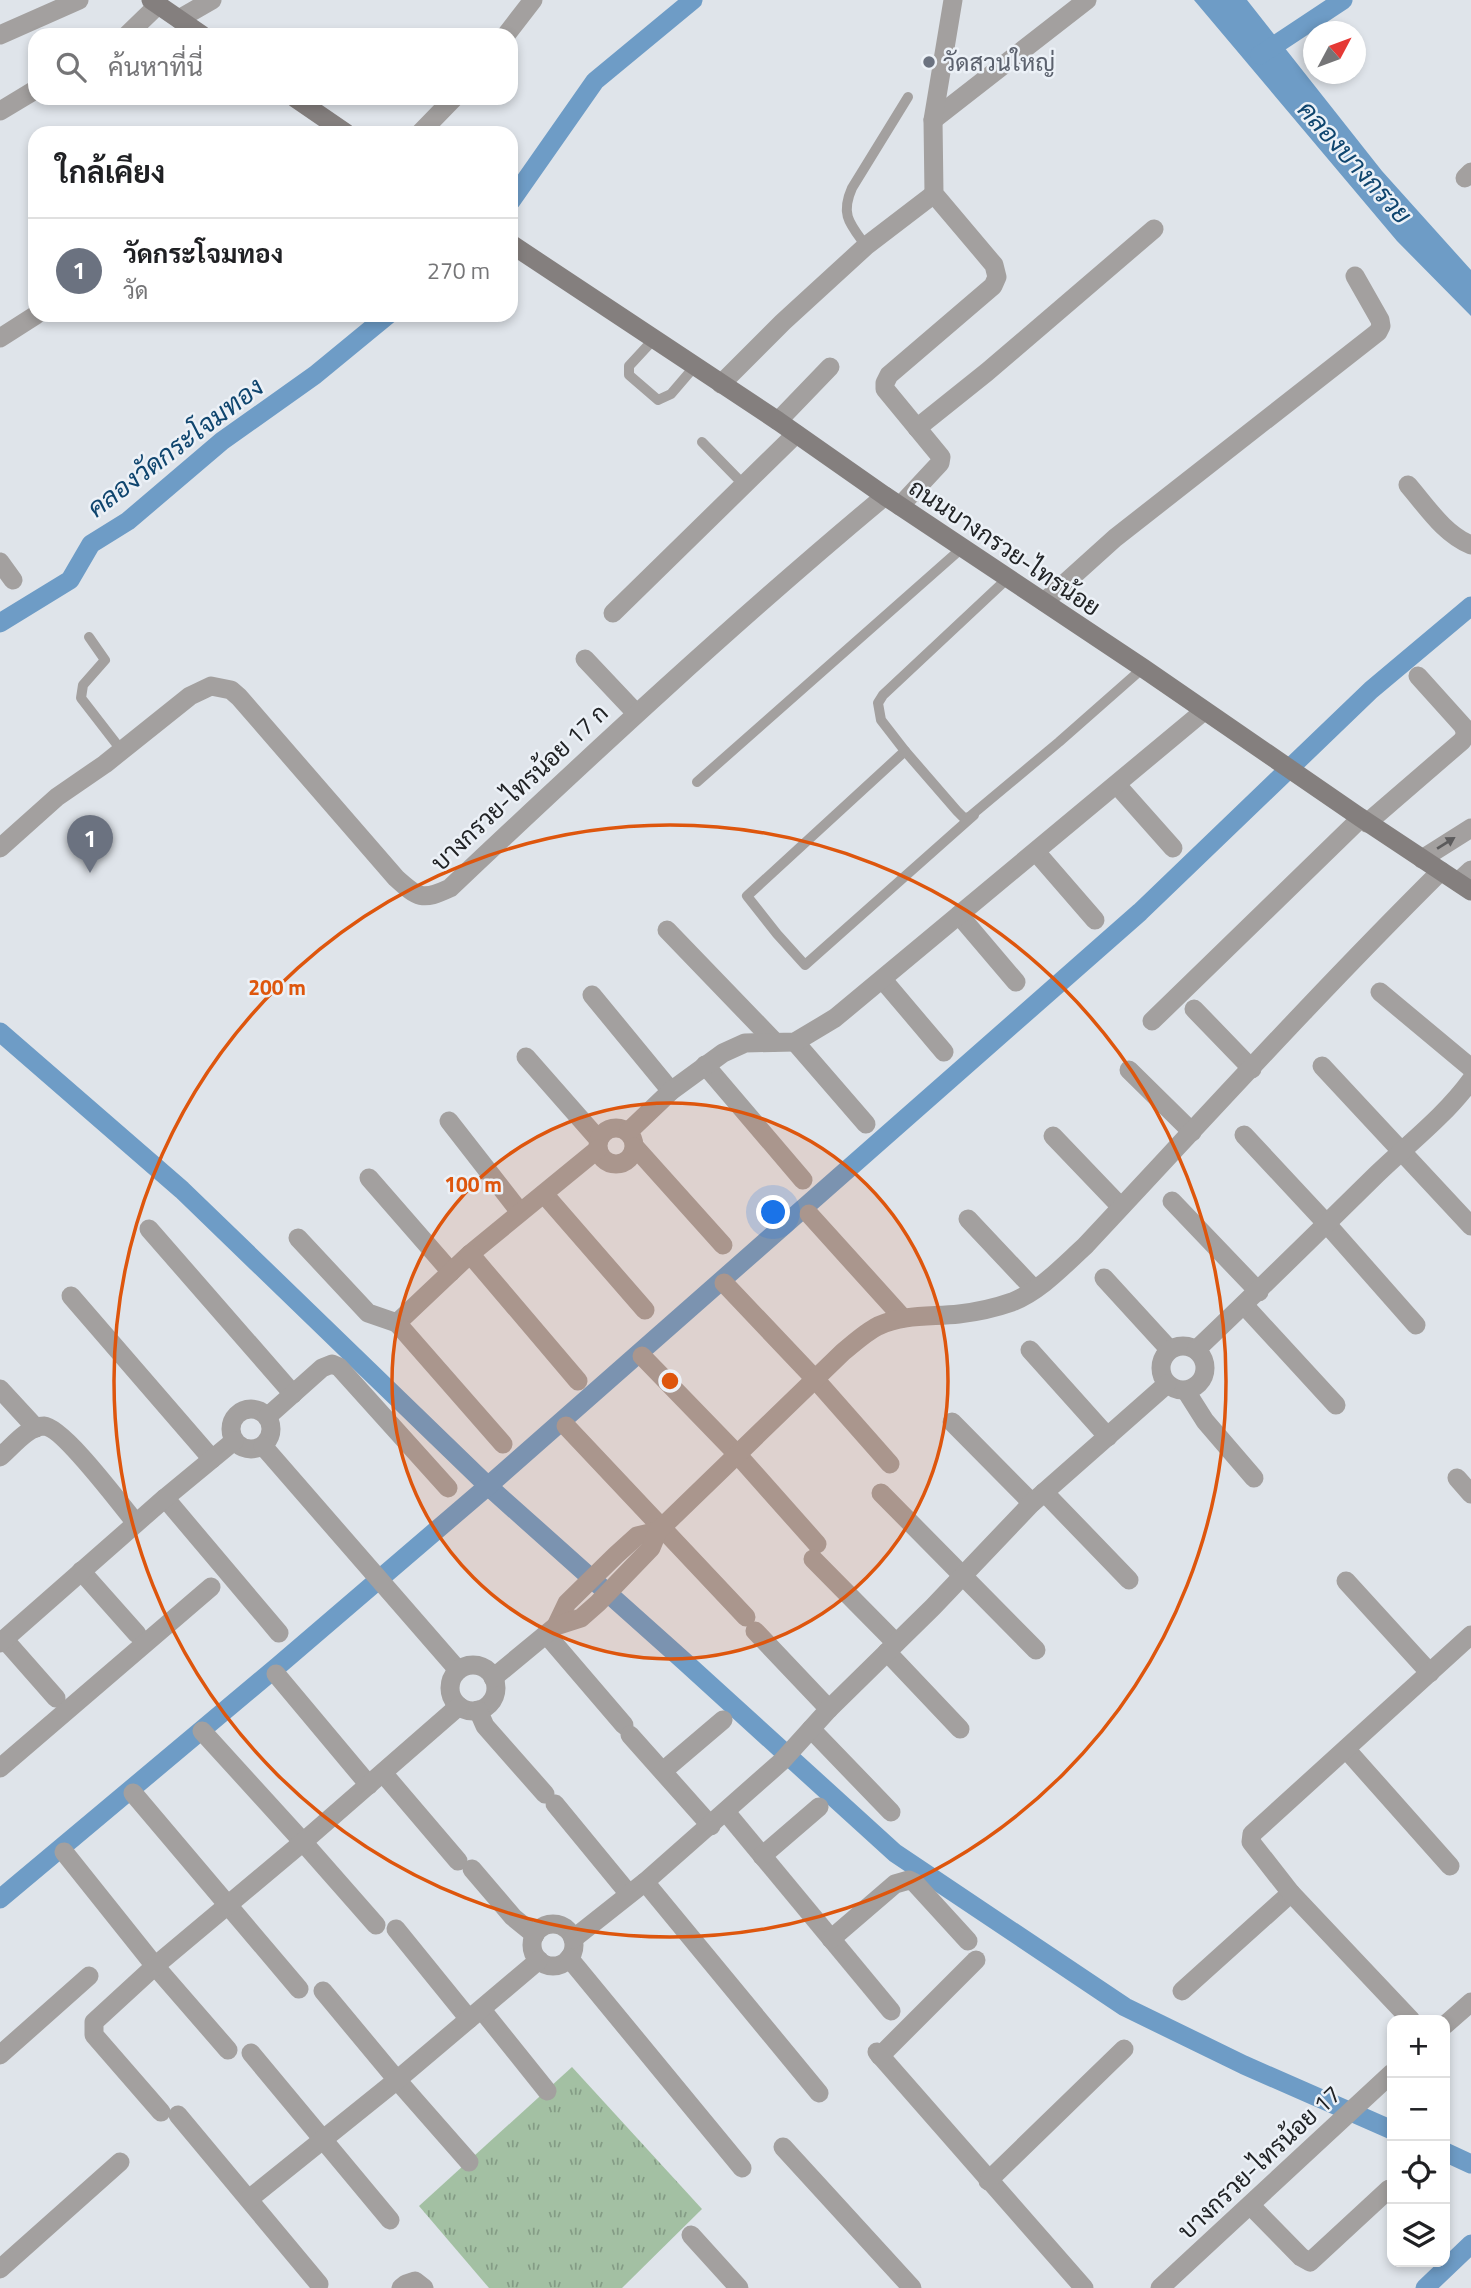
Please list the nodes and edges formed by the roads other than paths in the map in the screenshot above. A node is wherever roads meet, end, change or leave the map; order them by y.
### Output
1 (79, 0) edge
2 (212, 0) edge
3 (533, 0) edge
4 (953, 0) edge
5 (1087, 0) edge
6 (154, 2) edge
7 (179, 19) junction
8 (133, 28) edge
9 (192, 28) edge
10 (511, 28) edge
11 (0, 35) edge
12 (28, 94) edge
13 (908, 97) dead end
14 (305, 105) edge
15 (447, 105) edge
16 (0, 111) edge
17 (933, 120) junction
18 (336, 126) edge
19 (427, 126) edge
20 (934, 194) junction
21 (1154, 229) dead end
22 (866, 246) junction
23 (518, 249) edge
24 (1355, 276) dead end
25 (28, 320) edge
26 (0, 338) edge
27 (654, 339) junction
28 (695, 366) junction
29 (830, 367) dead end
30 (721, 384) junction
31 (778, 421) junction
32 (917, 428) junction
33 (796, 434) junction
34 (702, 442) dead end
35 (743, 484) junction
36 (1408, 485) dead end
37 (893, 501) junction
38 (1471, 545) edge
39 (962, 548) junction
40 (0, 562) edge
41 (1008, 578) junction
42 (13, 580) dead end
43 (1044, 602) junction
44 (613, 613) dead end
45 (89, 637) dead end
46 (585, 659) dead end
47 (1143, 668) junction
48 (1418, 676) dead end
49 (1204, 711) junction
50 (636, 713) junction
51 (122, 751) junction
52 (905, 751) junction
53 (697, 782) dead end
54 (1117, 785) junction
55 (974, 815) junction
56 (1364, 820) junction
57 (1471, 828) edge
58 (0, 848) edge
59 (1173, 848) dead end
60 (1037, 852) junction
61 (1422, 859) junction
62 (1460, 879) edge
63 (959, 915) junction
64 (1095, 920) dead end
65 (667, 930) dead end
66 (883, 980) junction
67 (1016, 982) dead end
68 (1380, 992) dead end
69 (592, 995) dead end
70 (1194, 1009) dead end
71 (1152, 1021) dead end
72 (775, 1042) junction
73 (795, 1042) junction
74 (944, 1052) dead end
75 (526, 1057) dead end
76 (705, 1065) junction
77 (1322, 1066) dead end
78 (1471, 1068) edge
79 (1252, 1069) junction
80 (1129, 1070) dead end
81 (1471, 1080) edge
82 (671, 1091) junction
83 (1464, 1096) edge
84 (449, 1121) dead end
85 (866, 1124) dead end
86 (1192, 1132) junction
87 (1053, 1136) dead end
88 (1244, 1136) dead end
89 (631, 1140) junction
90 (598, 1145) junction
91 (1401, 1150) junction
92 (369, 1178) dead end
93 (803, 1180) dead end
94 (544, 1194) junction
95 (1172, 1201) dead end
96 (1121, 1207) junction
97 (520, 1212) junction
98 (809, 1214) dead end
99 (968, 1219) dead end
100 (1326, 1223) junction
101 (1471, 1226) edge
102 (149, 1229) dead end
103 (298, 1238) dead end
104 (723, 1245) dead end
105 (470, 1254) junction
106 (452, 1272) junction
107 (1104, 1278) dead end
108 (724, 1283) dead end
109 (1034, 1289) junction
110 (71, 1296) dead end
111 (1251, 1299) junction
112 (645, 1310) dead end
113 (903, 1318) junction
114 (397, 1323) junction
115 (1416, 1325) dead end
116 (1169, 1349) junction
117 (1030, 1350) dead end
118 (1196, 1350) junction
119 (642, 1356) dead end
120 (815, 1379) junction
121 (578, 1381) dead end
122 (1167, 1384) junction
123 (0, 1389) edge
124 (1186, 1391) junction
125 (293, 1394) junction
126 (1336, 1405) dead end
127 (267, 1417) junction
128 (952, 1422) dead end
129 (566, 1426) dead end
130 (36, 1428) junction
131 (1108, 1437) junction
132 (234, 1441) junction
133 (503, 1444) dead end
134 (262, 1446) junction
135 (737, 1454) junction
136 (0, 1457) edge
137 (212, 1459) junction
138 (890, 1464) dead end
139 (1254, 1478) dead end
140 (1457, 1478) dead end
141 (448, 1488) dead end
142 (881, 1493) dead end
143 (1471, 1494) edge
144 (165, 1498) junction
145 (1038, 1498) junction
146 (136, 1523) junction
147 (660, 1529) junction
148 (81, 1571) junction
149 (963, 1575) junction
150 (1129, 1580) dead end
151 (1346, 1581) dead end
152 (211, 1587) dead end
153 (551, 1630) junction
154 (279, 1633) dead end
155 (137, 1634) dead end
156 (1471, 1635) edge
157 (2, 1641) edge
158 (892, 1648) junction
159 (1036, 1650) dead end
160 (458, 1670) junction
161 (1430, 1673) junction
162 (276, 1674) dead end
163 (493, 1678) junction
164 (56, 1698) dead end
165 (468, 1708) junction
166 (829, 1709) junction
167 (723, 1720) dead end
168 (811, 1729) junction
169 (960, 1729) dead end
170 (202, 1731) dead end
171 (1346, 1749) junction
172 (0, 1768) edge
173 (663, 1770) junction
174 (376, 1779) junction
175 (133, 1793) dead end
176 (819, 1807) dead end
177 (726, 1812) junction
178 (891, 1812) dead end
179 (711, 1826) junction
180 (303, 1842) junction
181 (64, 1853) dead end
182 (762, 1856) junction
183 (1450, 1866) dead end
184 (637, 1888) junction
185 (1291, 1893) junction
186 (229, 1905) junction
187 (376, 1925) dead end
188 (396, 1929) dead end
189 (535, 1935) junction
190 (831, 1939) junction
191 (968, 1941) dead end
192 (571, 1949) junction
193 (539, 1960) junction
194 (976, 1960) dead end
195 (155, 1966) junction
196 (89, 1976) dead end
197 (299, 1989) dead end
198 (323, 1991) dead end
199 (1182, 1991) dead end
200 (1471, 2002) edge
201 (891, 2011) dead end
202 (476, 2014) junction
203 (1406, 2015) edge
204 (1450, 2021) edge
205 (1124, 2049) dead end
206 (228, 2050) dead end
207 (251, 2053) dead end
208 (0, 2054) edge
209 (1387, 2078) edge
210 (397, 2080) junction
211 (547, 2091) dead end
212 (819, 2093) dead end
213 (324, 2138) junction
214 (783, 2147) dead end
215 (120, 2162) dead end
216 (469, 2162) dead end
217 (742, 2168) dead end
218 (988, 2181) junction
219 (1387, 2191) edge
220 (249, 2199) junction
221 (1250, 2205) junction
222 (390, 2220) dead end
223 (691, 2235) dead end
224 (0, 2269) edge
225 (319, 2284) dead end
226 (401, 2288) edge
227 (424, 2288) edge
228 (739, 2288) edge
229 (912, 2288) edge
230 (1084, 2288) edge
231 (1160, 2288) edge

1 - 11 street
2 - 7 street
3 - 10 street
4 - 17 street
5 - 17 street
6 - 7 main road
6 - 8 street
7 - 9 main road
12 - 16 street
13 - 22 lane
14 - 18 main road
15 - 19 street
17 - 20 street
20 - 22 street
20 - 32 street, บางกรวย-ไทรน้อย 17 ก
21 - 32 street
22 - 30 street
23 - 27 main road, ถนนบางกรวย-ไทรน้อย
24 - 43 street
25 - 26 street
27 - 28 main road, ถนนบางกรวย-ไทรน้อย
27 - 28 lane
28 - 30 main road, ถนนบางกรวย-ไทรน้อย
29 - 31 street
30 - 31 main road, ถนนบางกรวย-ไทรน้อย
31 - 33 main road, ถนนบางกรวย-ไทรน้อย
32 - 37 street, บางกรวย-ไทรน้อย 17 ก
33 - 35 street
33 - 37 main road, ถนนบางกรวย-ไทรน้อย
34 - 35 lane
35 - 44 street
36 - 38 street
37 - 39 main road, ถนนบางกรวย-ไทรน้อย
37 - 50 street, บางกรวย-ไทรน้อย 17 ก
39 - 41 main road, ถนนบางกรวย-ไทรน้อย
39 - 53 lane
40 - 42 street
41 - 43 main road, ถนนบางกรวย-ไทรน้อย
41 - 52 lane
43 - 47 main road, ถนนบางกรวย-ไทรน้อย
45 - 51 lane
46 - 50 street
47 - 49 main road, ถนนบางกรวย-ไทรน้อย
47 - 55 lane
48 - 56 street
49 - 54 street
49 - 56 main road, ถนนบางกรวย-ไทรน้อย
50 - 51 street, บางกรวย-ไทรน้อย 17 ก
51 - 58 street, บางกรวย-ไทรน้อย 17 ก
52 - 55 lane
52 - 55 lane
54 - 59 street
54 - 60 street
56 - 61 main road, ถนนบางกรวย-ไทรน้อย
56 - 71 street
61 -> 57 street
60 - 63 street
60 - 64 street
61 - 62 main road, ถนนบางกรวย-ไทรน้อย
62 - 79 street
63 - 66 street
63 - 67 street
65 - 72 street
66 - 73 street
66 - 74 street
68 - 78 street
69 - 82 street
70 - 79 street
72 - 73 street
72 - 76 street
73 - 85 street
75 - 90 street
76 - 82 street
76 - 93 street
77 - 91 street
79 - 86 street
80 - 86 street
81 - 83 street
82 - 89 street
83 - 91 street
84 - 97 street
86 - 96 street
87 - 96 street
88 - 100 street
89 - 90 street
89 - 90 street
89 - 104 street
90 - 94 street
91 - 100 street
91 - 101 street
92 - 106 street
94 - 97 street
94 - 112 street
95 - 111 street
96 - 109 street
97 - 105 street
98 - 113 street
99 - 109 street
100 - 111 street
100 - 115 street
102 - 125 street
103 - 114 street
105 - 106 street
105 - 121 street
106 - 114 street
107 - 116 street
108 - 120 street
109 - 113 street
110 - 137 street
111 - 118 street
111 - 126 street
113 - 120 street
114 - 133 street
116 - 118 street
116 - 122 street
117 - 131 street
118 - 124 street
119 - 135 street
120 - 135 street
120 - 138 street
122 - 124 street
122 - 131 street
123 - 130 street
124 - 139 street
125 - 127 street
125 - 141 street
127 - 132 street
127 - 134 street
128 - 145 street
129 - 147 street
130 - 136 street
130 - 146 street
131 - 145 street
132 - 134 street
132 - 137 street
134 - 160 street
135 - 147 street
135 - 158 street
137 - 144 street
140 - 143 street
142 - 149 street
144 - 146 street
144 - 154 street
145 - 149 street
145 - 150 street
146 - 148 street
147 - 153 street
147 - 153 street
147 - 166 street
148 - 155 street
148 - 157 street
149 - 158 street
149 - 159 street
151 - 161 street
152 - 172 street
153 - 163 street
153 - 173 street
156 - 161 street
157 - 164 street
158 - 166 street
158 - 169 street
160 - 163 street
160 - 165 street
161 - 171 street
162 - 174 street
163 - 165 street
165 - 174 street
165 - 184 street
166 - 168 street
167 - 173 street
168 - 177 street
168 - 178 street
170 - 180 street
171 - 183 street
171 - 185 street
173 - 179 street
174 - 180 street
174 - 189 street
175 - 186 street
176 - 182 street
177 - 179 street
177 - 182 street
179 - 184 street
180 - 186 street
180 - 187 street
181 - 195 street
182 - 190 street
184 - 192 street
184 - 212 street
185 - 199 street
185 - 203 street
186 - 195 street
186 - 197 street
188 - 202 street
189 - 192 street
189 - 193 street
190 - 191 street
190 - 201 street
192 - 193 street
192 - 217 street
193 - 202 street
194 - 218 street
195 - 206 street
195 - 220 street
196 - 208 street
198 - 210 street
200 - 204 street
202 - 210 street
202 - 211 street
205 - 218 street
207 - 213 street
209 - 221 street, บางกรวย-ไทรน้อย 17
210 - 213 street
210 - 216 street
213 - 220 street
213 - 222 street
214 - 229 street
215 - 224 street
218 - 230 street
219 - 221 street
220 - 225 street
221 - 231 street, บางกรวย-ไทรน้อย 17
223 - 228 street
226 - 227 street

